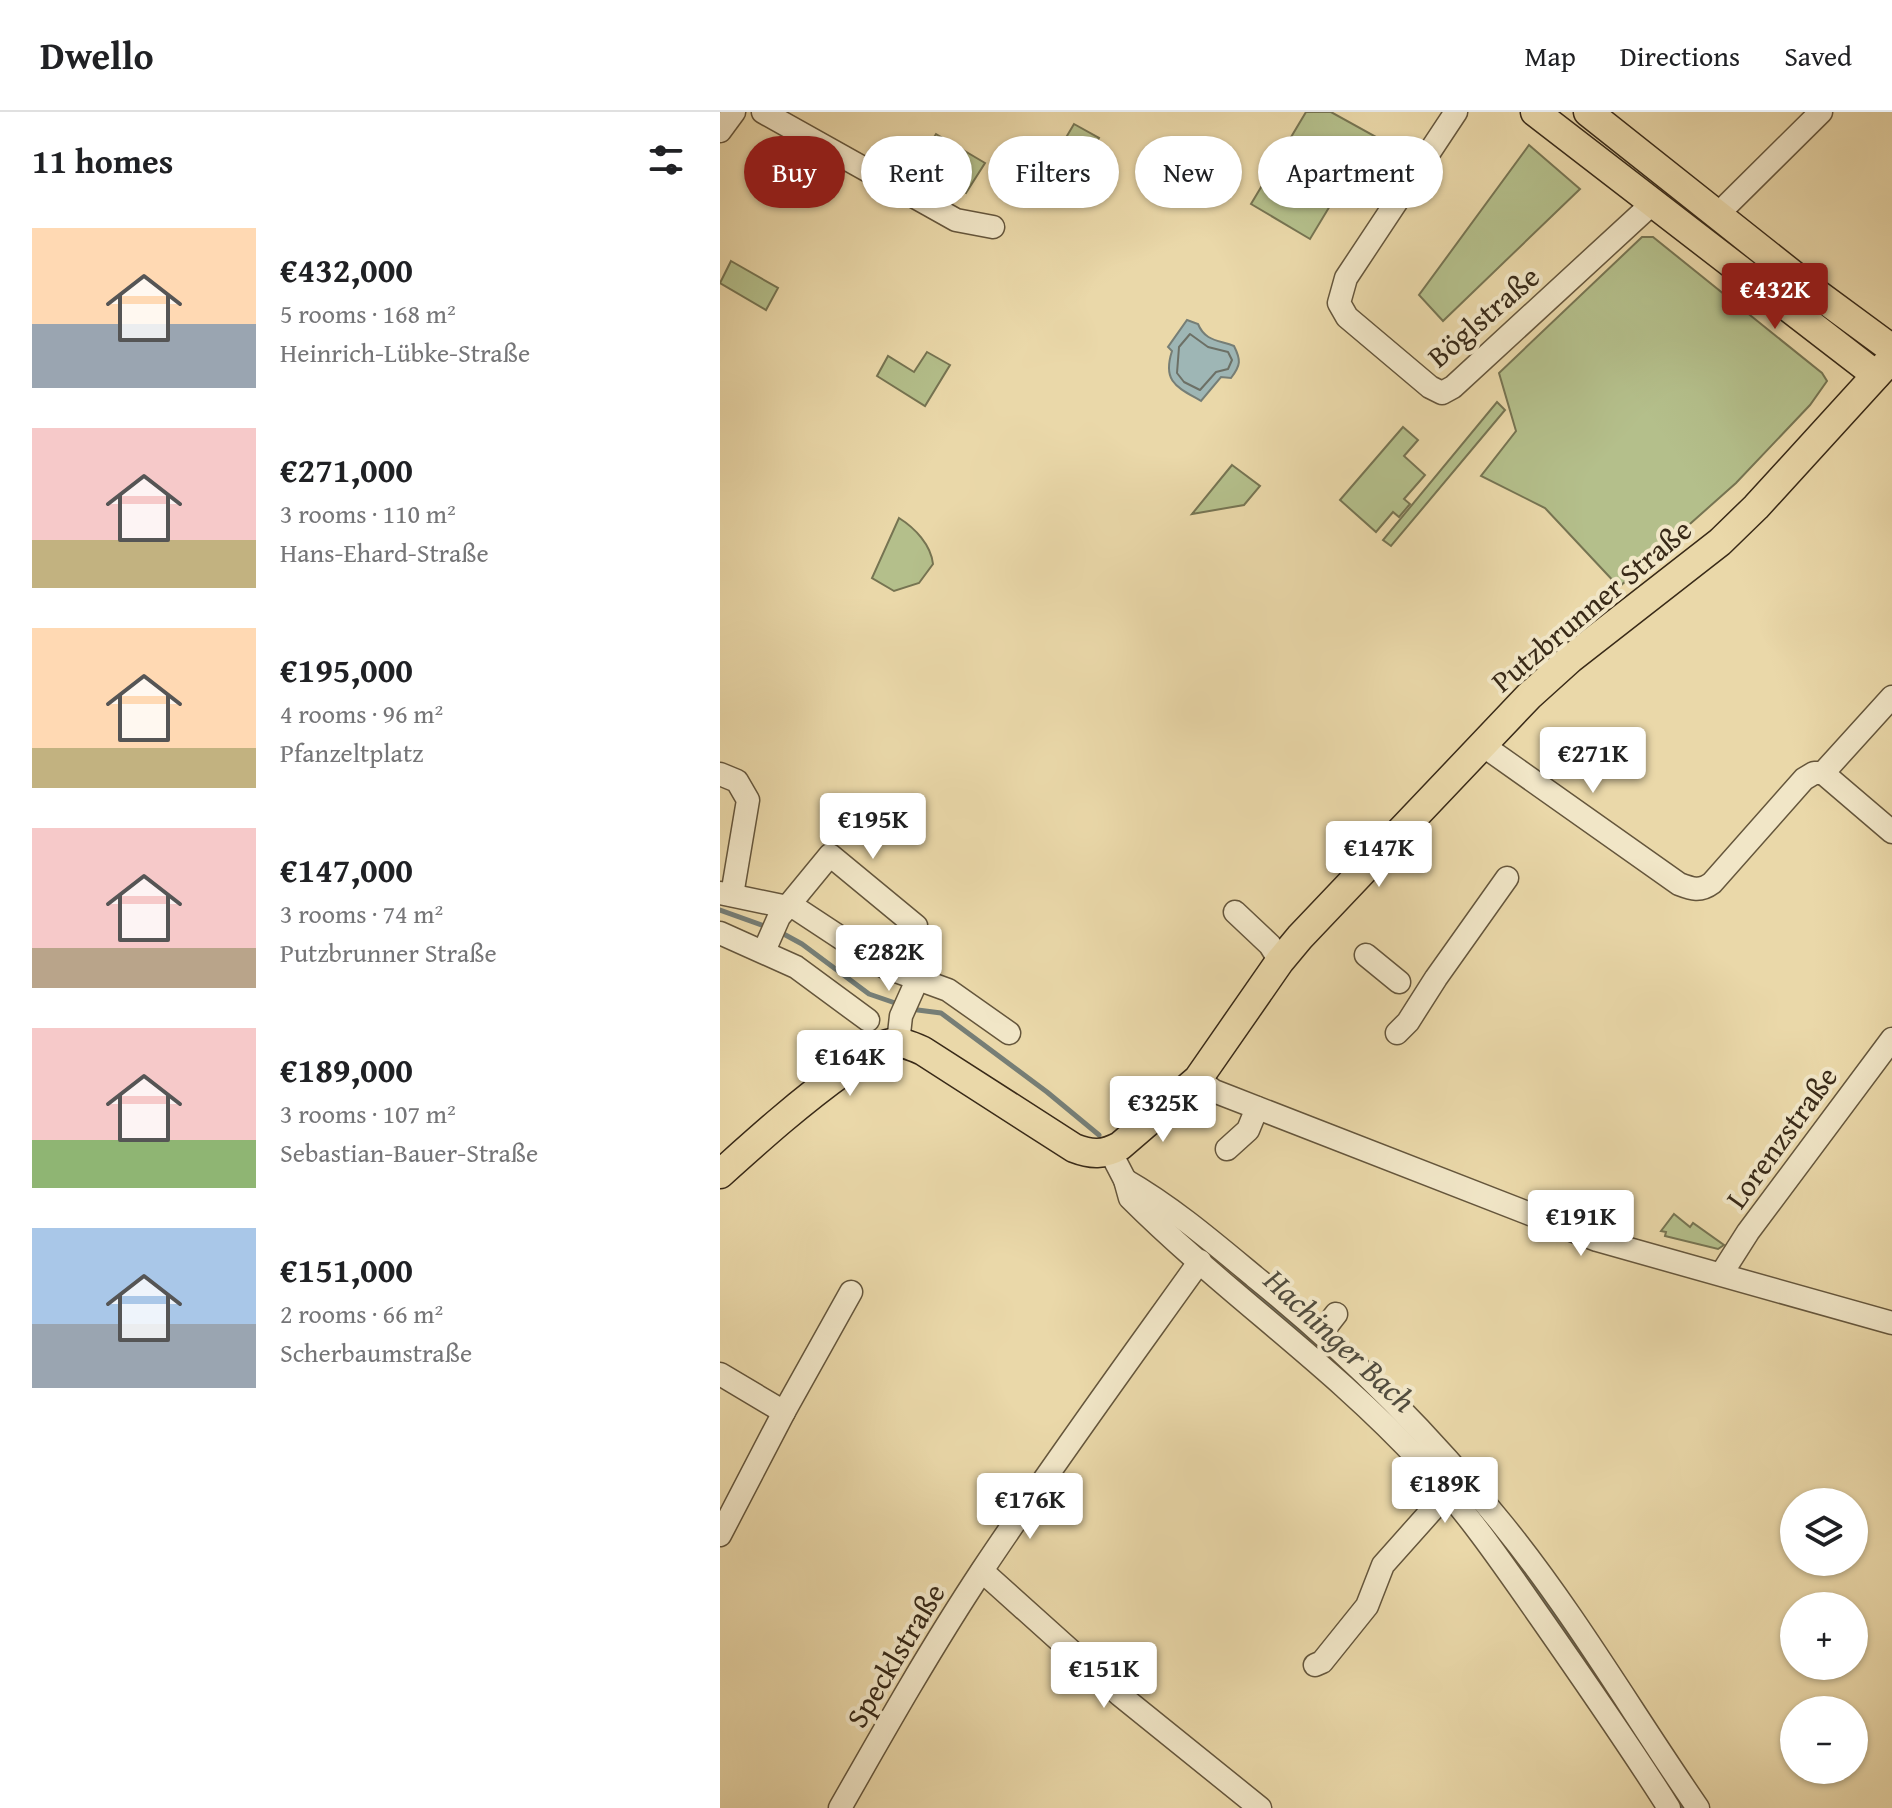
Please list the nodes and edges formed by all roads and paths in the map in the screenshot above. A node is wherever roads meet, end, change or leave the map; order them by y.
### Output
1 (734, 112) edge
2 (763, 112) edge
3 (1456, 112) edge
4 (1535, 112) edge
5 (1588, 112) edge
6 (1821, 112) edge
7 (720, 131) edge
8 (1654, 202) junction
9 (1717, 215) junction
10 (993, 227) dead end
11 (1892, 349) edge
12 (1887, 373) edge
13 (1892, 697) edge
14 (1481, 744) junction
15 (1823, 773) junction
16 (720, 774) edge
17 (1892, 832) edge
18 (1507, 878) dead end
19 (726, 894) edge
20 (783, 912) junction
21 (1235, 912) dead end
22 (720, 933) edge
23 (766, 944) junction
24 (1366, 955) dead end
25 (1280, 961) junction
26 (1399, 982) dead end
27 (914, 986) junction
28 (868, 1020) dead end
29 (900, 1030) junction
30 (1009, 1033) dead end
31 (1397, 1033) dead end
32 (1892, 1039) edge
33 (1198, 1079) junction
34 (1257, 1108) junction
35 (1227, 1149) dead end
36 (1110, 1151) junction
37 (720, 1174) edge
38 (1125, 1180) junction
39 (1200, 1261) junction
40 (1722, 1273) junction
41 (851, 1292) dead end
42 (1892, 1323) edge
43 (720, 1374) edge
44 (784, 1412) junction
45 (1432, 1510) dead end
46 (1496, 1534) junction
47 (720, 1535) edge
48 (982, 1571) junction
49 (1315, 1665) dead end
50 (1651, 1760) junction
51 (840, 1808) edge
52 (1260, 1808) edge
53 (1669, 1808) edge
54 (1698, 1808) edge

1 - 7 street
2 - 10 street
3 - 8 street, Böglstraße
4 - 8 main road
5 - 9 main road
6 - 9 street
8 - 12 main road
9 - 11 main road
12 - 14 main road, Putzbrunner Straße
13 - 15 street
14 - 15 street
14 - 25 main road, Putzbrunner Straße
15 - 17 street
16 - 19 street
18 - 31 street
19 - 20 street
20 - 23 street
20 - 27 street
20 - 27 street
21 - 25 street
22 - 23 street
23 - 28 street
24 - 26 street
25 - 33 main road, Putzbrunner Straße
27 - 29 street
27 - 30 street
29 - 36 main road
29 - 37 main road
32 - 40 street, Lorenzstraße
33 - 34 street
33 - 36 main road, Putzbrunner Straße
34 - 35 street
34 - 40 street
36 - 38 street
38 - 39 street
38 - 46 street
39 - 46 street
39 - 48 street, Specklstraße
40 - 42 street
41 - 44 street
43 - 44 street
44 - 47 street
45 - 49 street
46 - 50 street
48 - 51 street, Specklstraße
48 - 52 street
50 - 53 street
50 - 54 street

